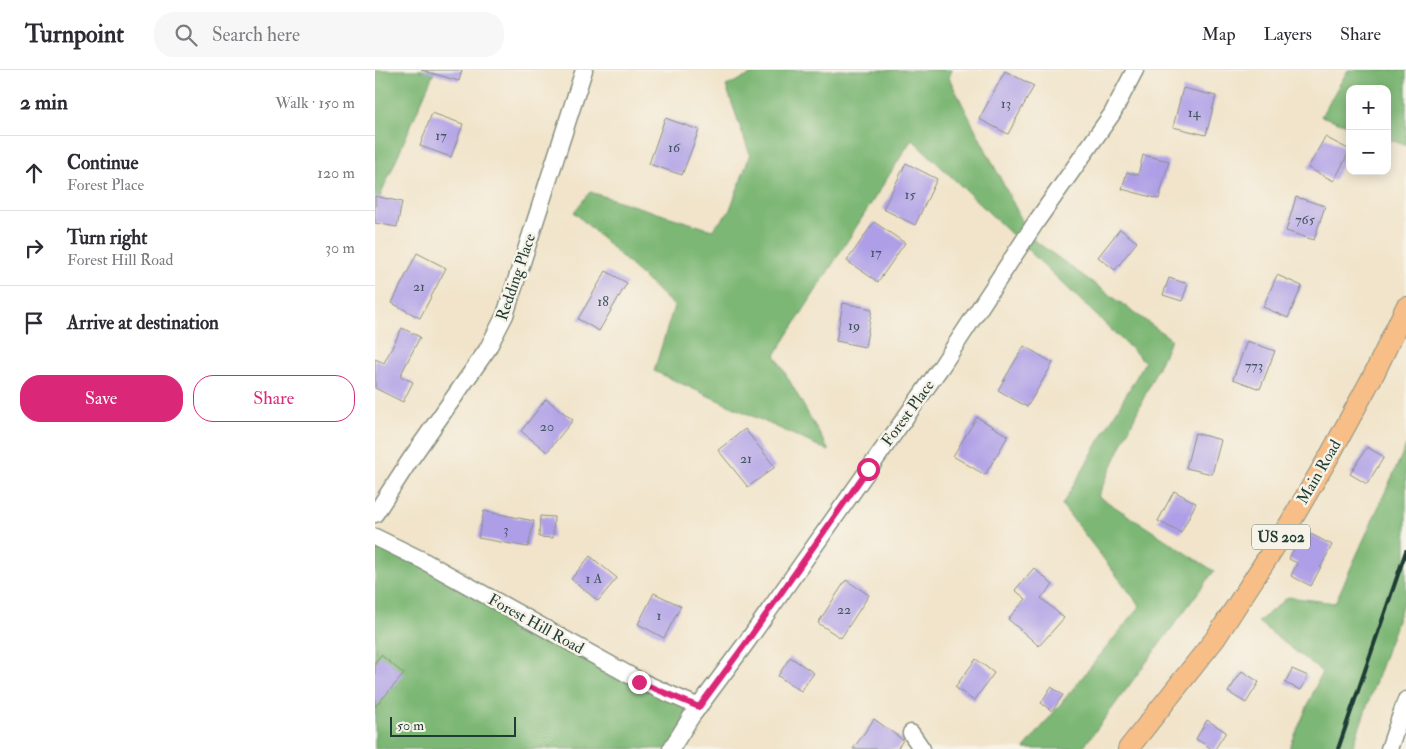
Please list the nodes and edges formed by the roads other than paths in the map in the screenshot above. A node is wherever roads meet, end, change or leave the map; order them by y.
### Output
1 (584, 70) edge
2 (1135, 70) edge
3 (1406, 307) edge
4 (375, 514) edge
5 (375, 537) edge
6 (1406, 700) edge
7 (699, 707) junction
8 (911, 733) dead end
9 (671, 749) edge
10 (922, 749) edge
11 (1128, 749) edge
12 (1389, 749) edge

1 - 4 street, Redding Place
2 - 7 street, Forest Place
3 - 11 main road, Main Road / US 202
5 - 7 street, Forest Hill Road
6 - 12 street
7 - 9 street, Forest Place
8 - 10 street

